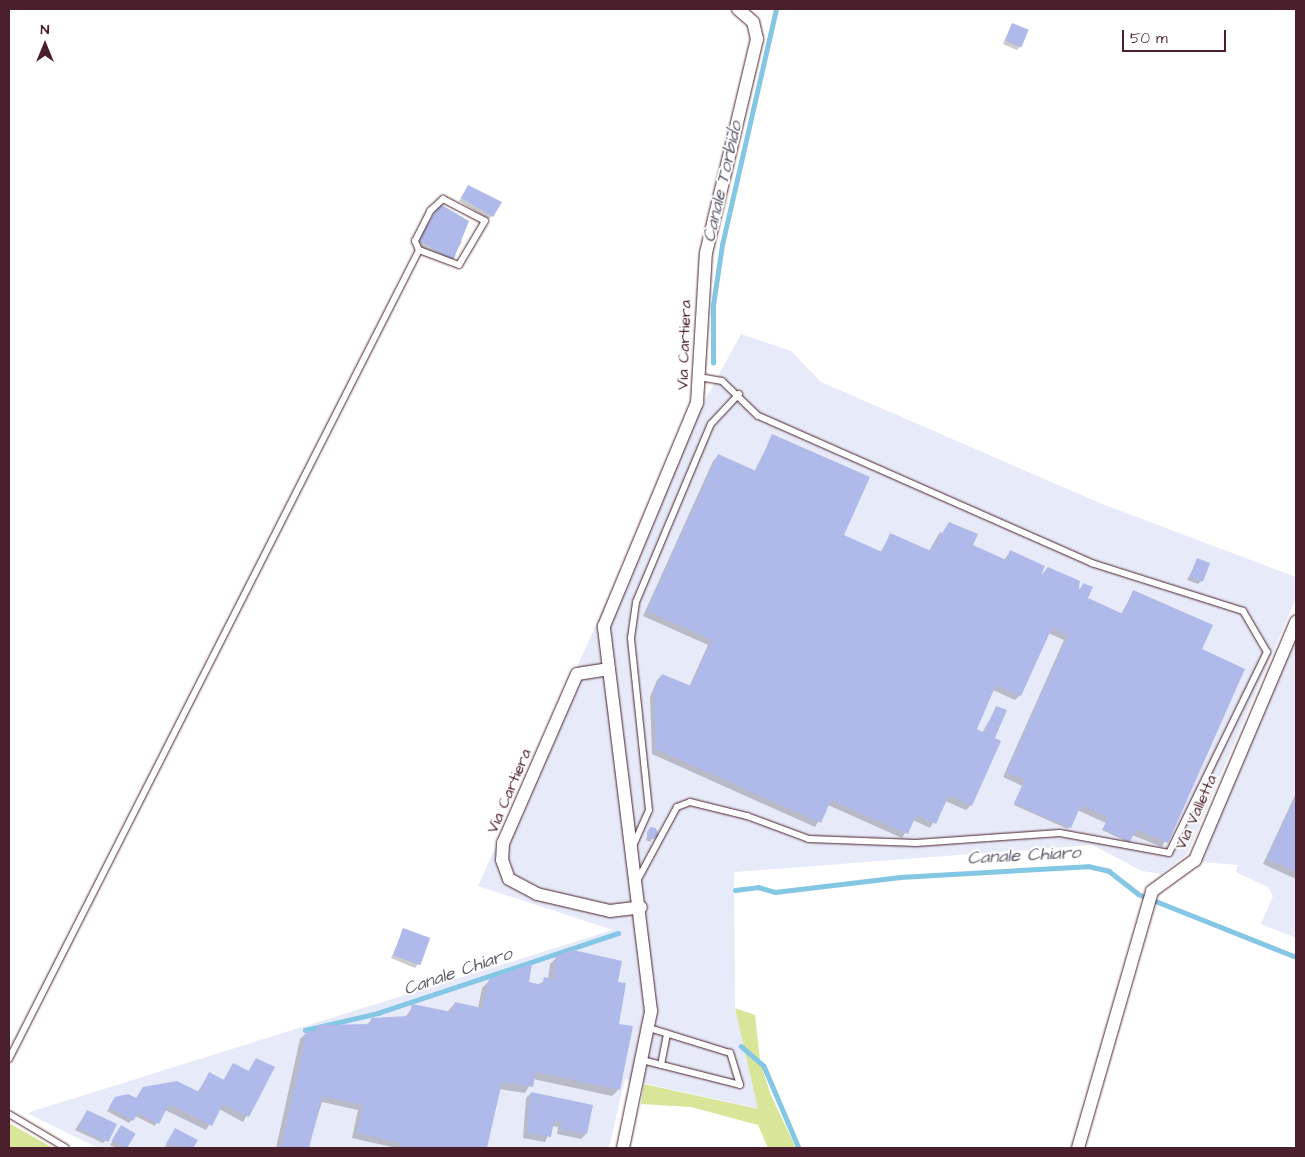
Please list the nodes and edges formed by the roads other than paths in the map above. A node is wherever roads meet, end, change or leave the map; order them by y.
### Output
1 (738, 9) edge
2 (418, 250) junction
3 (700, 377) junction
4 (739, 394) junction
5 (1296, 622) edge
6 (609, 669) junction
7 (632, 849) junction
8 (638, 879) junction
9 (641, 907) junction
10 (649, 1028) junction
11 (667, 1034) junction
12 (9, 1059) edge
13 (642, 1060) junction
14 (661, 1065) junction
15 (9, 1114) edge
16 (66, 1148) edge
17 (623, 1148) edge
18 (1078, 1148) edge

1 - 3 street, Via Cartiera
2 - 2 lane
2 - 12 lane
3 - 4 lane
3 - 6 street, Via Cartiera
4 - 7 lane
4 - 8 lane
5 - 18 street, Via Valletta
6 - 7 street, Via Cartiera
6 - 9 street, Via Cartiera
7 - 8 street, Via Cartiera
8 - 9 street, Via Cartiera
9 - 10 street, Via Cartiera
10 - 11 lane
10 - 13 street, Via Cartiera
11 - 14 lane
11 - 14 lane
13 - 14 lane
13 - 17 street, Via Cartiera
15 - 16 lane

